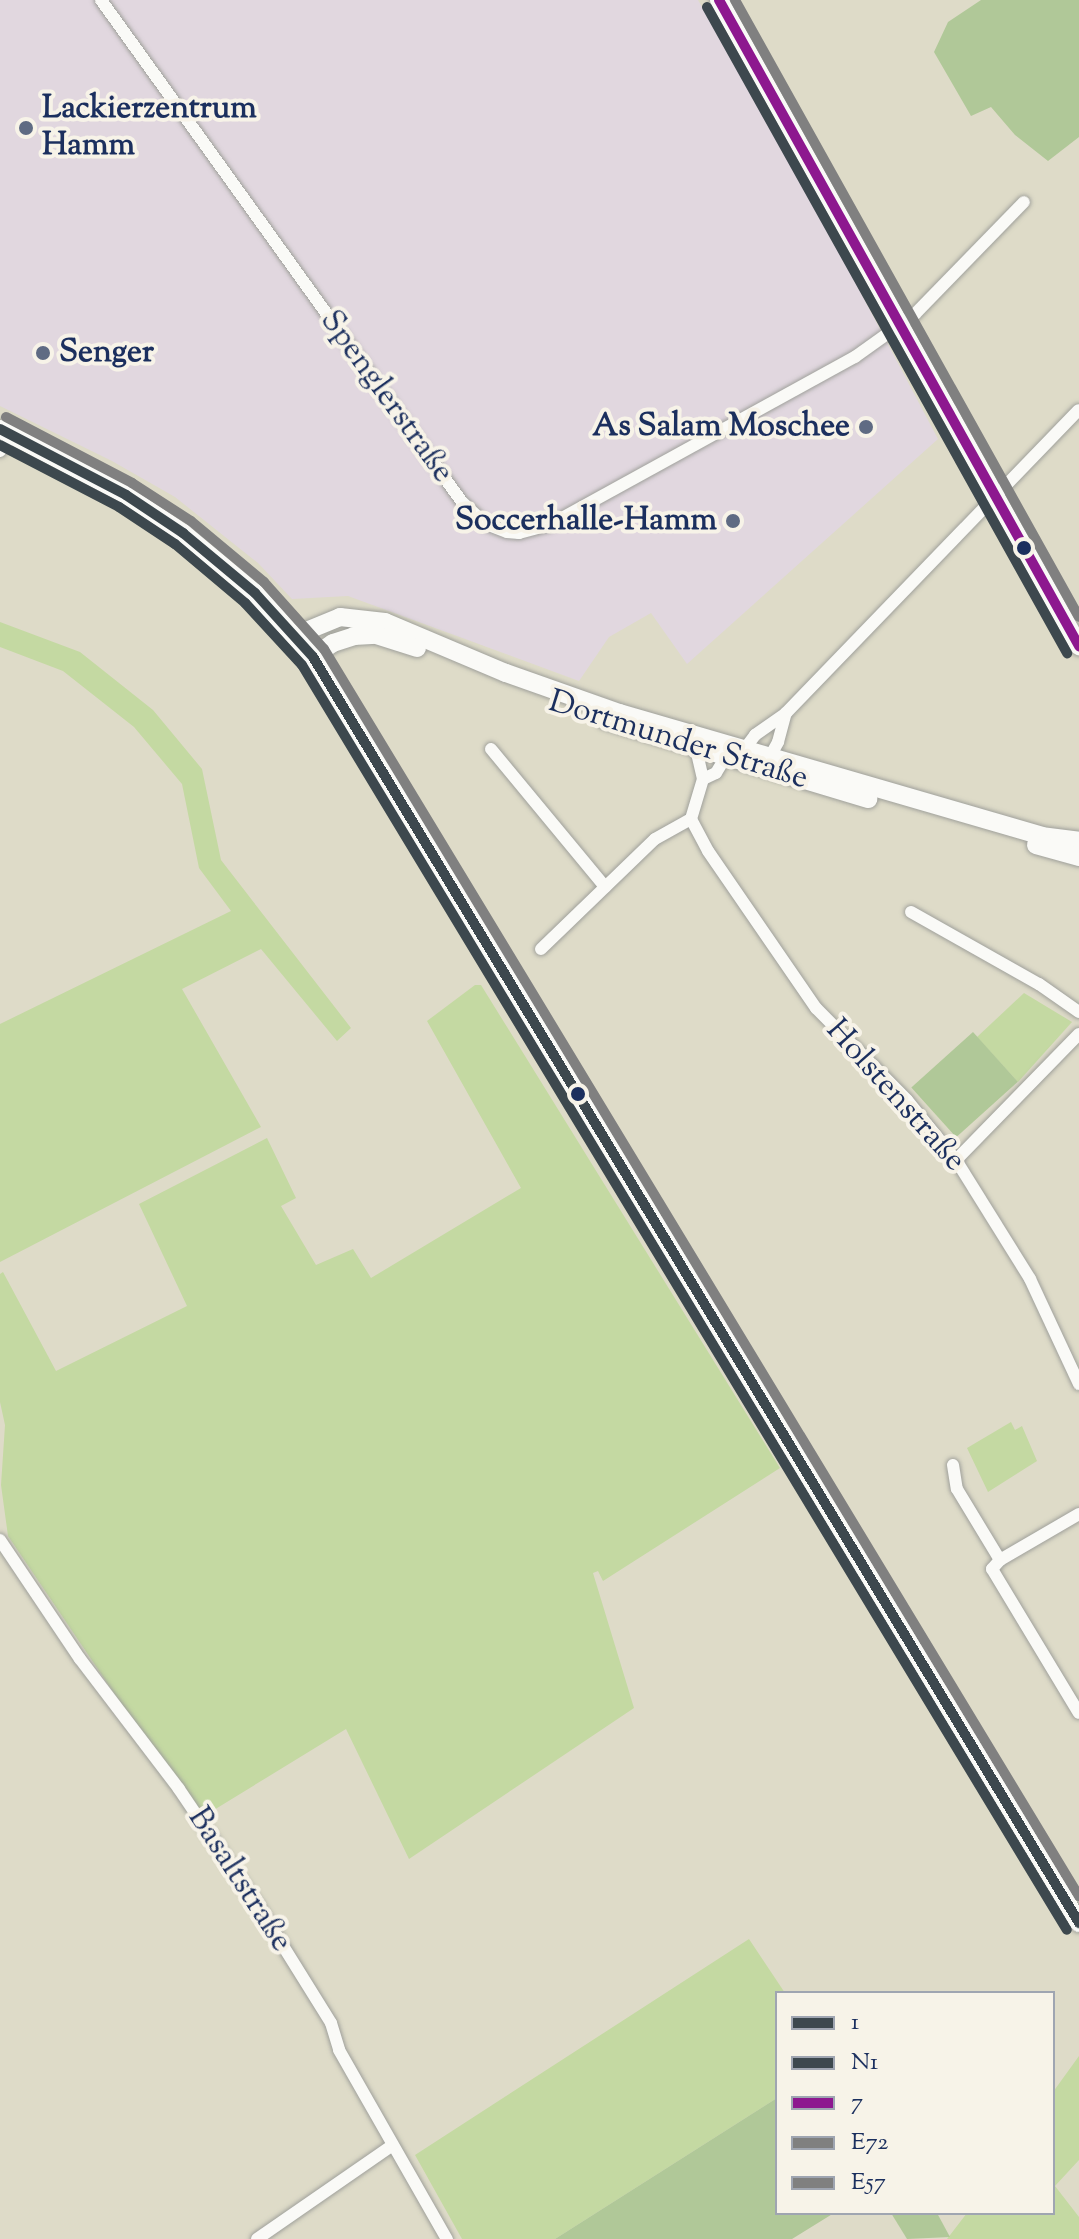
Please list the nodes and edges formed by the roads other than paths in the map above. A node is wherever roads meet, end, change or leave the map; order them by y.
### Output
1 (101, 0) edge
2 (719, 0) edge
3 (1024, 202) dead end
4 (901, 326) junction
5 (1079, 410) edge
6 (6, 432) edge
7 (0, 451) edge
8 (994, 495) junction
9 (294, 636) junction
10 (1079, 646) edge
11 (313, 657) junction
12 (786, 713) junction
13 (696, 748) junction
14 (491, 749) dead end
15 (735, 756) junction
16 (766, 763) junction
17 (703, 779) junction
18 (691, 819) junction
19 (1079, 841) edge
20 (1079, 857) edge
21 (605, 887) junction
22 (911, 912) dead end
23 (541, 949) dead end
24 (1079, 1012) edge
25 (1079, 1034) edge
26 (956, 1160) junction
27 (1079, 1384) edge
28 (953, 1465) dead end
29 (1075, 1516) edge
30 (1078, 1532) edge
31 (0, 1540) edge
32 (1000, 1560) junction
33 (1079, 1713) edge
34 (1079, 1923) edge
35 (393, 2145) junction
36 (257, 2239) edge
37 (447, 2239) edge

1 - 4 street, Spenglerstraße
2 - 4 main road
3 - 4 street, Spenglerstraße
4 - 8 main road
5 - 8 street
6 - 7 street
6 - 9 main road
8 - 10 main road
8 - 12 street
9 - 11 main road
9 - 15 main road, Dortmunder Straße
11 - 13 main road, Dortmunder Straße
11 - 34 main road
12 - 15 street
12 - 16 street
13 - 15 main road, Dortmunder Straße
13 - 17 street
14 - 21 street
15 - 16 main road, Dortmunder Straße
15 - 17 street
16 - 19 main road, Dortmunder Straße
16 - 20 main road, Dortmunder Straße
17 - 18 street
18 - 21 street
18 - 26 street, Holstenstraße
21 - 23 street
22 - 24 street
25 - 26 street
26 - 27 street, Holstenstraße
28 - 32 street
29 - 30 street
29 - 32 street
31 - 35 street, Basaltstraße
32 - 33 street
35 - 36 street
35 - 37 street, Basaltstraße

